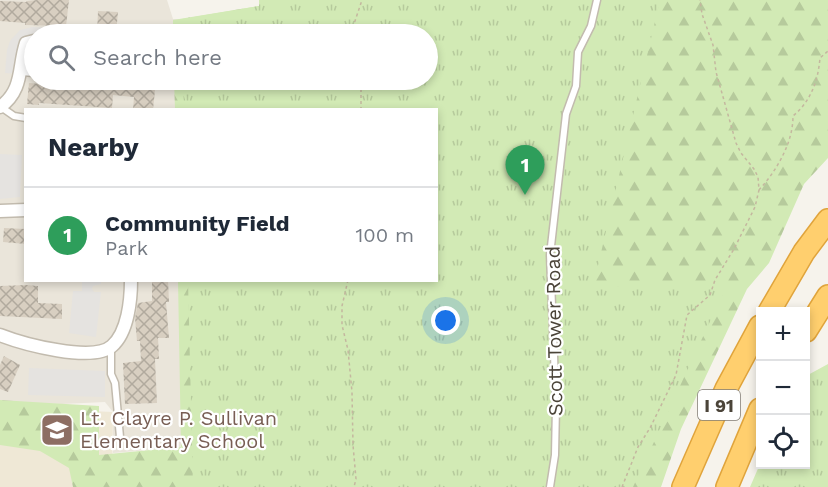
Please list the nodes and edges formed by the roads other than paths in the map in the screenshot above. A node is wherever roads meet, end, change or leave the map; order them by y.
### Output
1 (597, 0) edge
2 (24, 75) edge
3 (0, 107) edge
4 (24, 118) edge
5 (24, 210) edge
6 (0, 211) edge
7 (828, 220) edge
8 (131, 282) edge
9 (828, 296) edge
10 (828, 301) edge
11 (772, 307) edge
12 (810, 324) edge
13 (810, 324) edge
14 (756, 333) edge
15 (0, 335) edge
16 (111, 347) junction
17 (758, 415) edge
18 (120, 437) dead end
19 (550, 487) edge
20 (683, 487) edge
21 (727, 487) edge

1 - 19 lane, Scott Tower Road
2 - 3 street
3 - 4 lane
5 - 6 street
7 - 11 highway
8 - 16 street
9 - 12 highway
10 - 13 highway
14 - 20 highway, I 91
15 - 16 street
16 - 18 lane
17 - 21 highway, I 91

